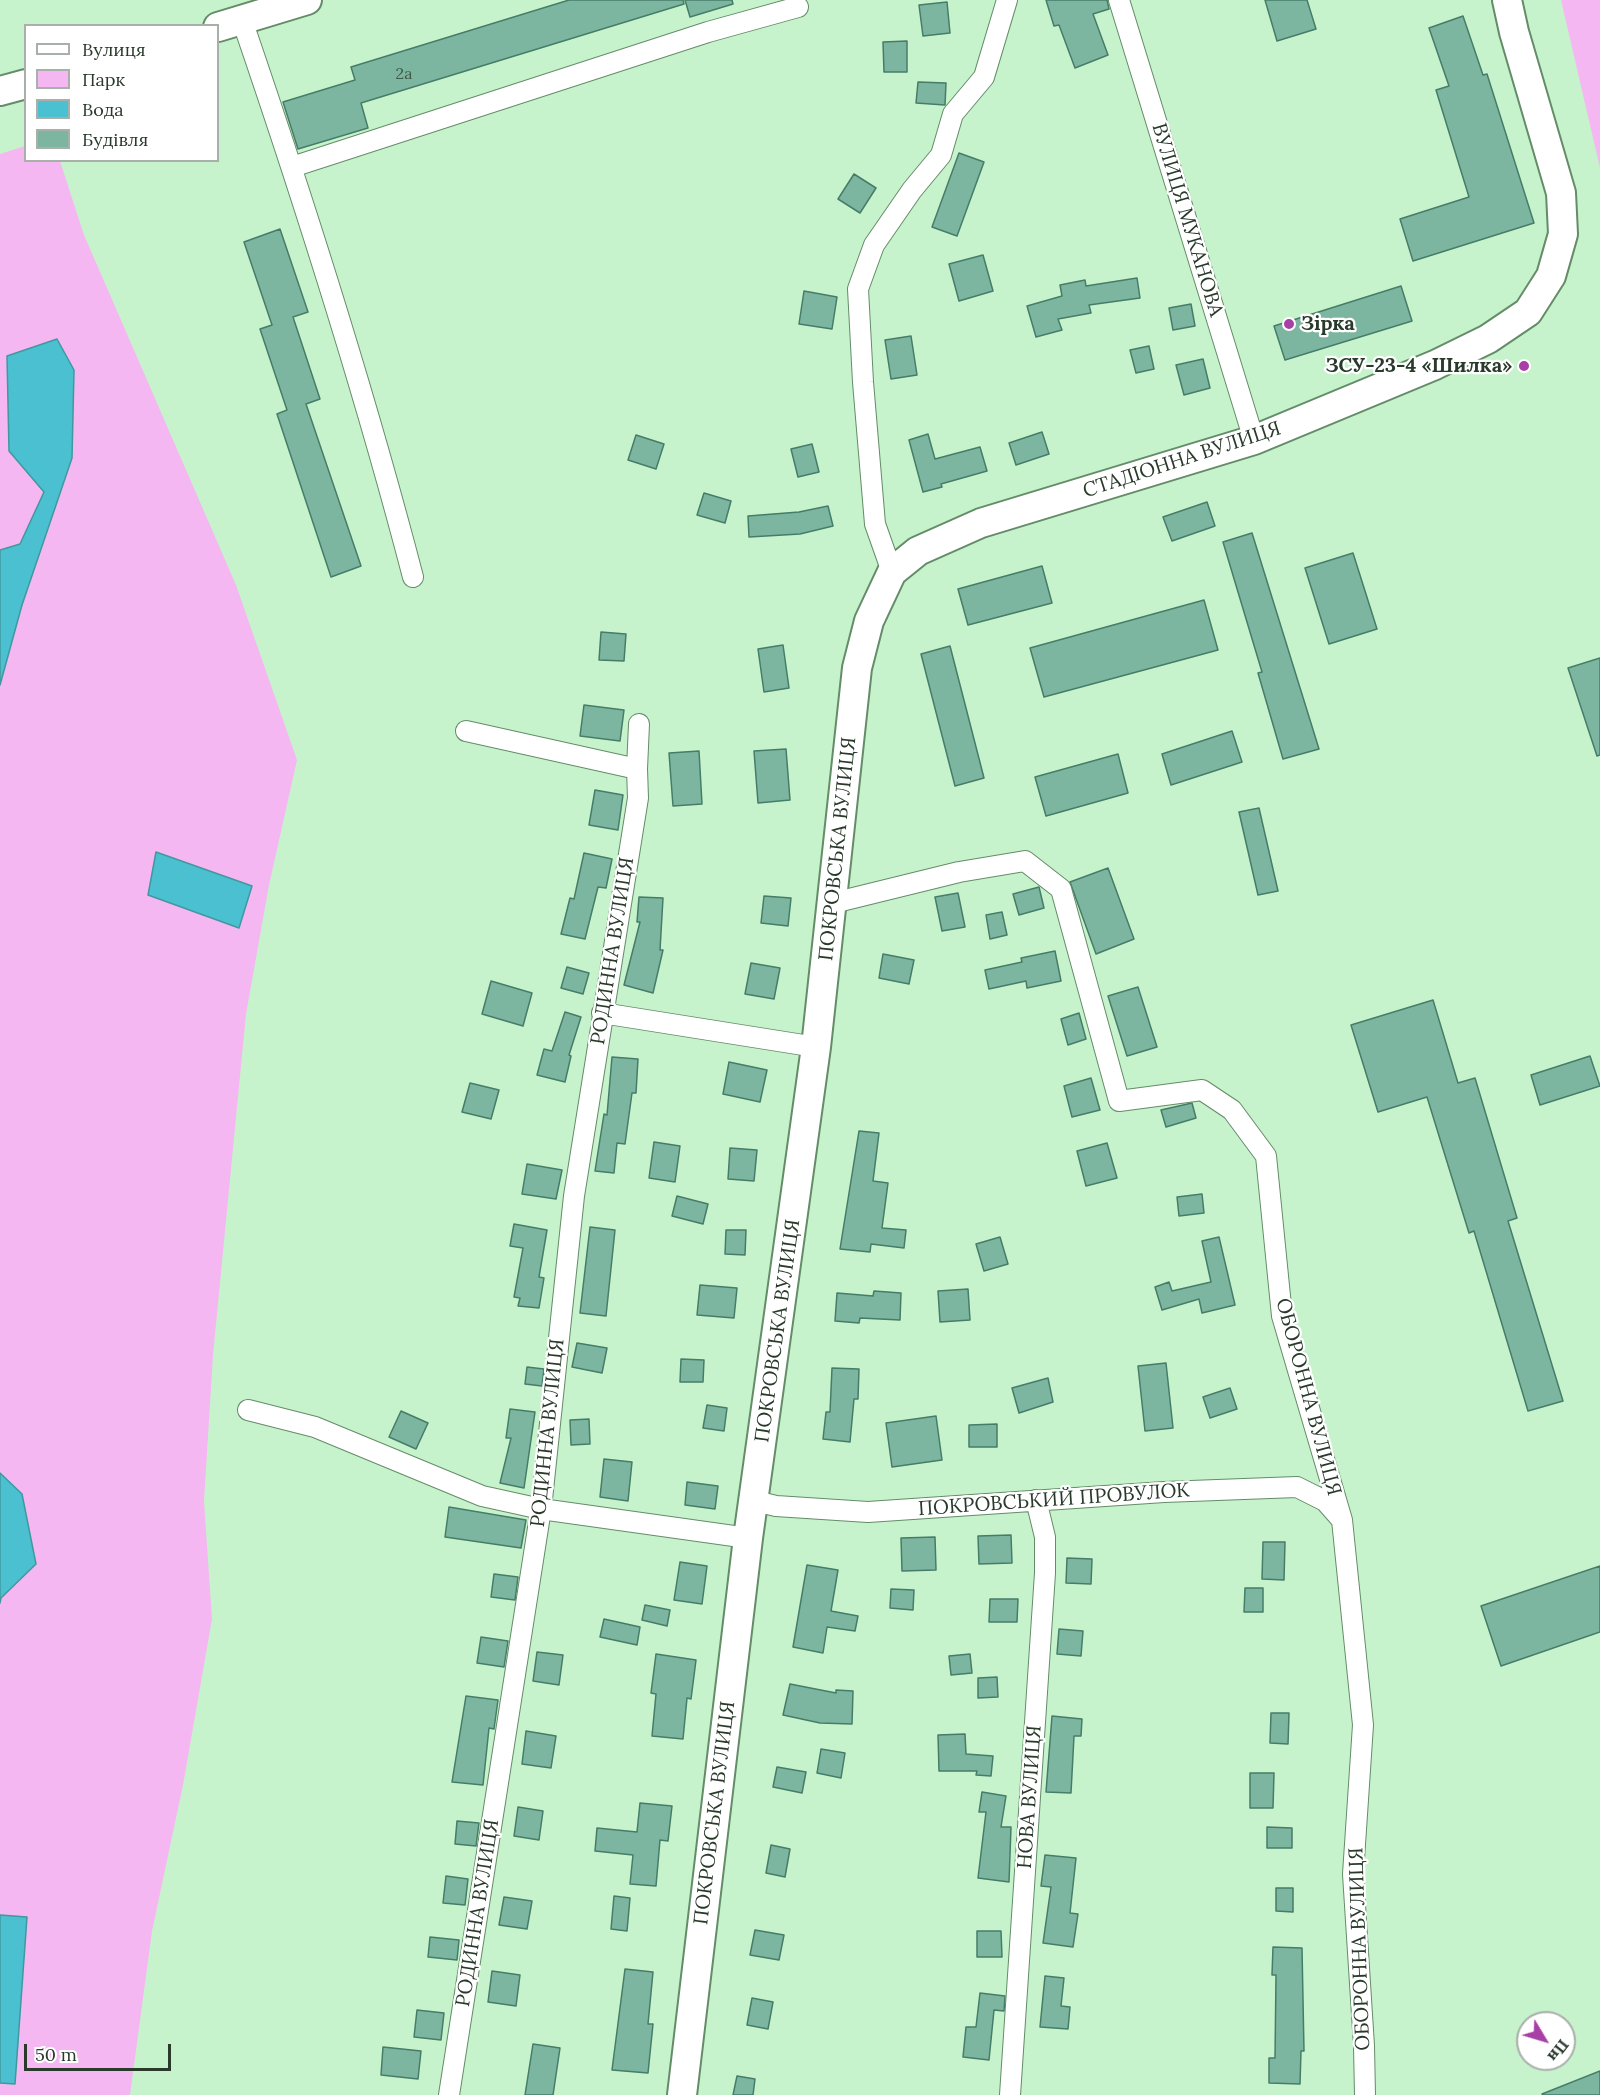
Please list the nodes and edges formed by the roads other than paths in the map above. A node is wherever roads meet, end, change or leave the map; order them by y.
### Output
1 (307, 0) edge
2 (1007, 0) edge
3 (1119, 0) edge
4 (1508, 0) edge
5 (798, 7) dead end
6 (230, 24) edge
7 (24, 85) edge
8 (0, 91) edge
9 (292, 167) junction
10 (1254, 440) junction
11 (892, 572) junction
12 (413, 577) dead end
13 (639, 724) dead end
14 (466, 731) dead end
15 (637, 769) junction
16 (832, 903) junction
17 (602, 1013) junction
18 (816, 1047) junction
19 (248, 1410) dead end
20 (1036, 1500) junction
21 (755, 1501) junction
22 (541, 1509) junction
23 (1342, 1520) junction
24 (748, 1538) junction
25 (449, 2095) edge
26 (682, 2095) edge
27 (1010, 2095) edge
28 (1365, 2095) edge

1 - 6 street
2 - 11 street
3 - 10 street, ВУЛИЦЯ МУКАНОВА
4 - 10 street, СТАДІОННА ВУЛИЦЯ
5 - 9 street
6 - 9 street
7 - 8 street
9 - 12 street
10 - 11 street, СТАДІОННА ВУЛИЦЯ
11 - 16 street, ПОКРОВСЬКА ВУЛИЦЯ
13 - 15 street, РОДИННА ВУЛИЦЯ
14 - 15 street
15 - 17 street, РОДИННА ВУЛИЦЯ
16 - 18 street, ПОКРОВСЬКА ВУЛИЦЯ
16 - 23 street, ОБОРОННА ВУЛИЦЯ
17 - 18 street
17 - 22 street, РОДИННА ВУЛИЦЯ
18 - 21 street, ПОКРОВСЬКА ВУЛИЦЯ
19 - 22 street
20 - 21 street, ПОКРОВСЬКИЙ ПРОВУЛОК
20 - 23 street, ПОКРОВСЬКИЙ ПРОВУЛОК
20 - 27 street, НОВА ВУЛИЦЯ
21 - 24 street, ПОКРОВСЬКА ВУЛИЦЯ
22 - 24 street
22 - 25 street, РОДИННА ВУЛИЦЯ
23 - 28 street, ОБОРОННА ВУЛИЦЯ
24 - 26 street, ПОКРОВСЬКА ВУЛИЦЯ

